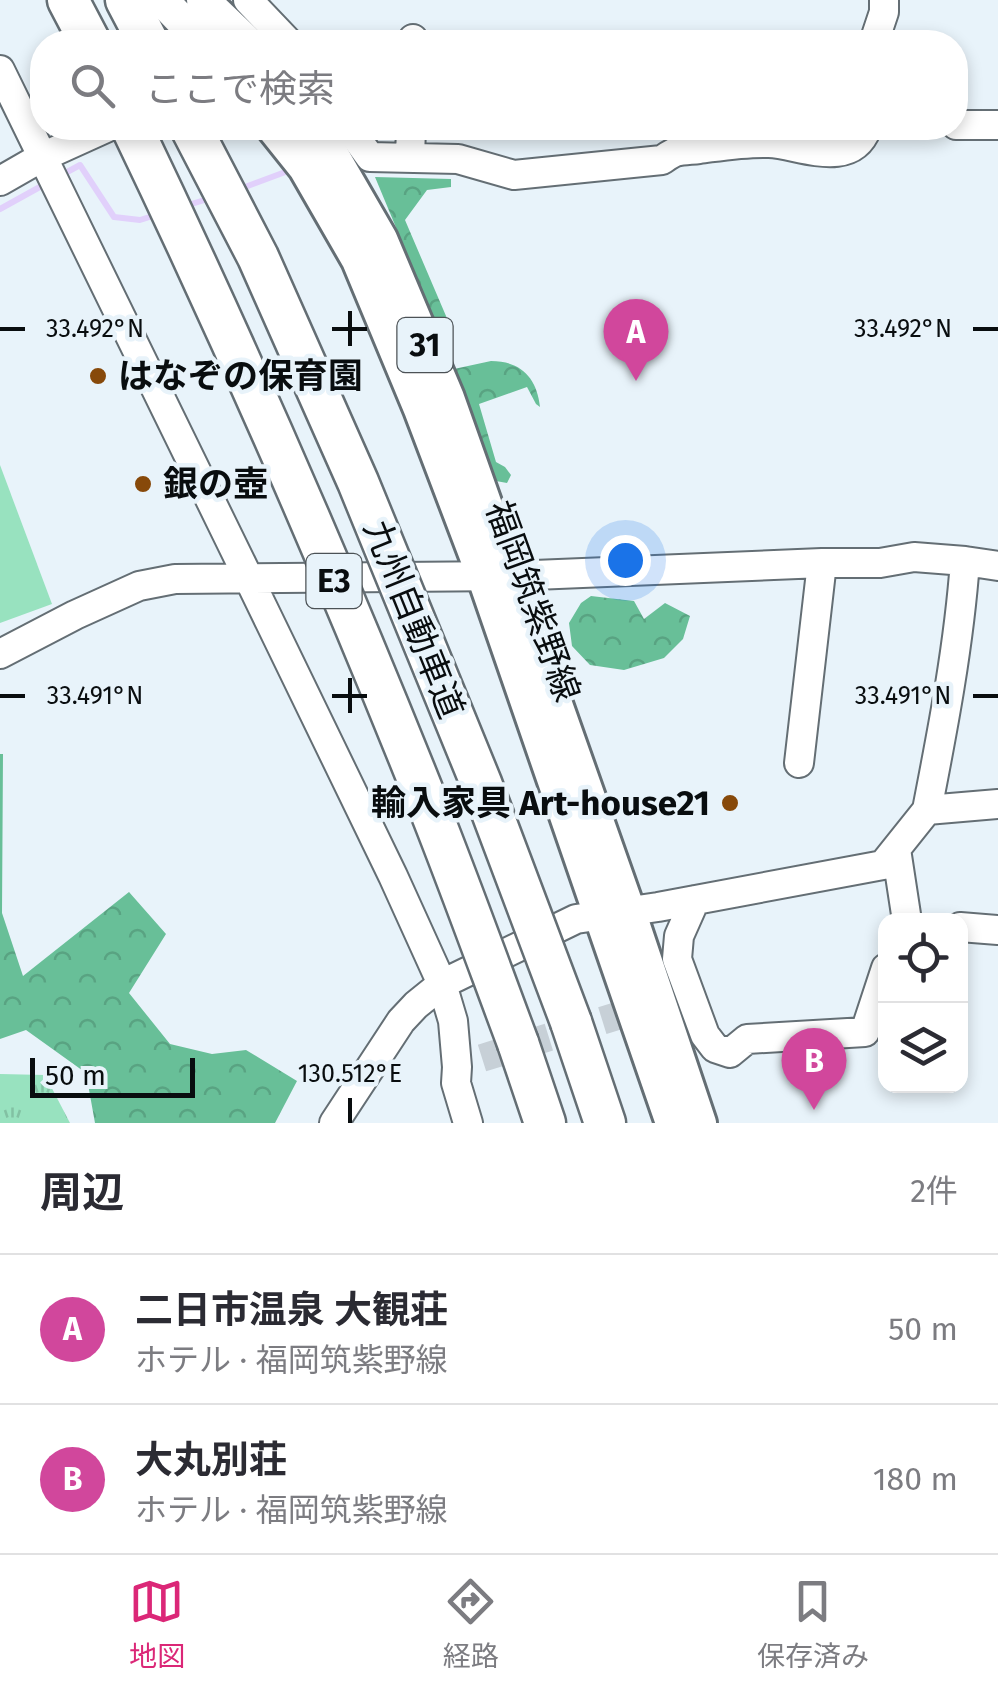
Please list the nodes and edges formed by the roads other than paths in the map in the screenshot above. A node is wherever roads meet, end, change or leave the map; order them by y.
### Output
1 (68, 0) edge
2 (126, 0) edge
3 (162, 0) edge
4 (203, 0) edge
5 (248, 0) edge
6 (884, 0) edge
7 (84, 30) edge
8 (142, 30) edge
9 (191, 30) edge
10 (234, 30) edge
11 (277, 30) edge
12 (878, 30) edge
13 (0, 70) edge
14 (968, 125) edge
15 (998, 125) edge
16 (30, 133) edge
17 (33, 140) edge
18 (80, 140) edge
19 (138, 140) edge
20 (198, 140) edge
21 (283, 140) edge
22 (323, 140) edge
23 (358, 140) edge
24 (411, 140) edge
25 (859, 140) edge
26 (42, 158) junction
27 (410, 158) junction
28 (0, 181) edge
29 (965, 561) junction
30 (822, 563) junction
31 (998, 566) edge
32 (497, 576) junction
33 (248, 577) junction
34 (0, 654) edge
35 (799, 763) dead end
36 (998, 804) edge
37 (926, 810) junction
38 (896, 849) junction
39 (695, 900) junction
40 (615, 913) junction
41 (906, 913) edge
42 (968, 928) edge
43 (998, 930) edge
44 (442, 984) junction
45 (878, 992) edge
46 (486, 1056) junction
47 (334, 1123) edge
48 (468, 1123) edge
49 (545, 1123) edge
50 (605, 1123) edge
51 (672, 1123) edge
52 (700, 1123) edge

1 - 7 highway
2 - 8 highway
3 - 9 main road
4 - 10 main road
5 - 11 street
6 - 12 street
13 - 16 street
14 - 15 street
17 - 26 street
18 - 26 street
19 - 46 highway, 九州自動車道 / E3, bridge
20 - 50 highway, 九州自動車道 / E3, bridge
21 - 32 main road, 福岡筑紫野線 / 31
22 - 32 main road, 福岡筑紫野線 / 31
23 - 27 street
24 - 27 street
25 - 27 street
26 - 28 street
26 - 33 street
29 - 30 street
29 - 31 street
29 - 37 street
30 - 32 street
30 - 35 street
32 - 33 street
32 - 40 main road, 福岡筑紫野線 / 31
33 - 34 street
33 - 44 street
36 - 37 street
37 - 38 street
38 - 39 street
38 - 41 street
39 - 40 street
39 - 45 street
40 - 44 street
40 - 51 main road, 福岡筑紫野線 / 31
40 - 52 main road, 福岡筑紫野線 / 31
42 - 43 street
44 - 46 street
44 - 47 street
46 - 48 street
46 - 49 highway, 九州自動車道 / E3

